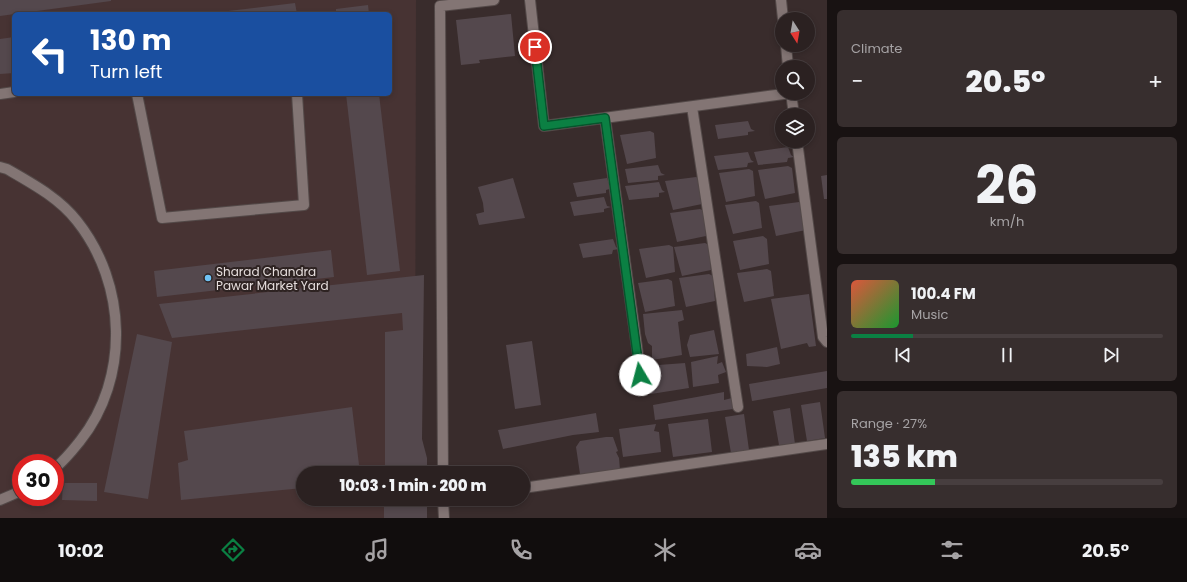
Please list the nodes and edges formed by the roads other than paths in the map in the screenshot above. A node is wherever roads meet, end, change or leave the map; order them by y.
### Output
1 (494, 0) edge
2 (530, 0) edge
3 (780, 0) edge
4 (440, 3) edge
5 (782, 12) edge
6 (12, 92) edge
7 (0, 94) edge
8 (775, 95) edge
9 (137, 96) edge
10 (297, 96) edge
11 (692, 107) junction
12 (605, 118) junction
13 (798, 148) edge
14 (0, 167) edge
15 (827, 342) edge
16 (643, 390) dead end
17 (738, 407) dead end
18 (827, 444) edge
19 (64, 461) edge
20 (443, 466) edge
21 (530, 487) edge
22 (12, 495) edge
23 (0, 500) edge
24 (444, 506) edge
25 (444, 518) edge

1 - 4 street
2 - 12 street
3 - 5 street
4 - 20 street
6 - 7 street
8 - 11 street
9 - 10 street
11 - 12 street
11 - 17 street
12 - 16 street
13 - 15 street
14 - 19 street
18 - 21 street
22 - 23 street
24 - 25 street

